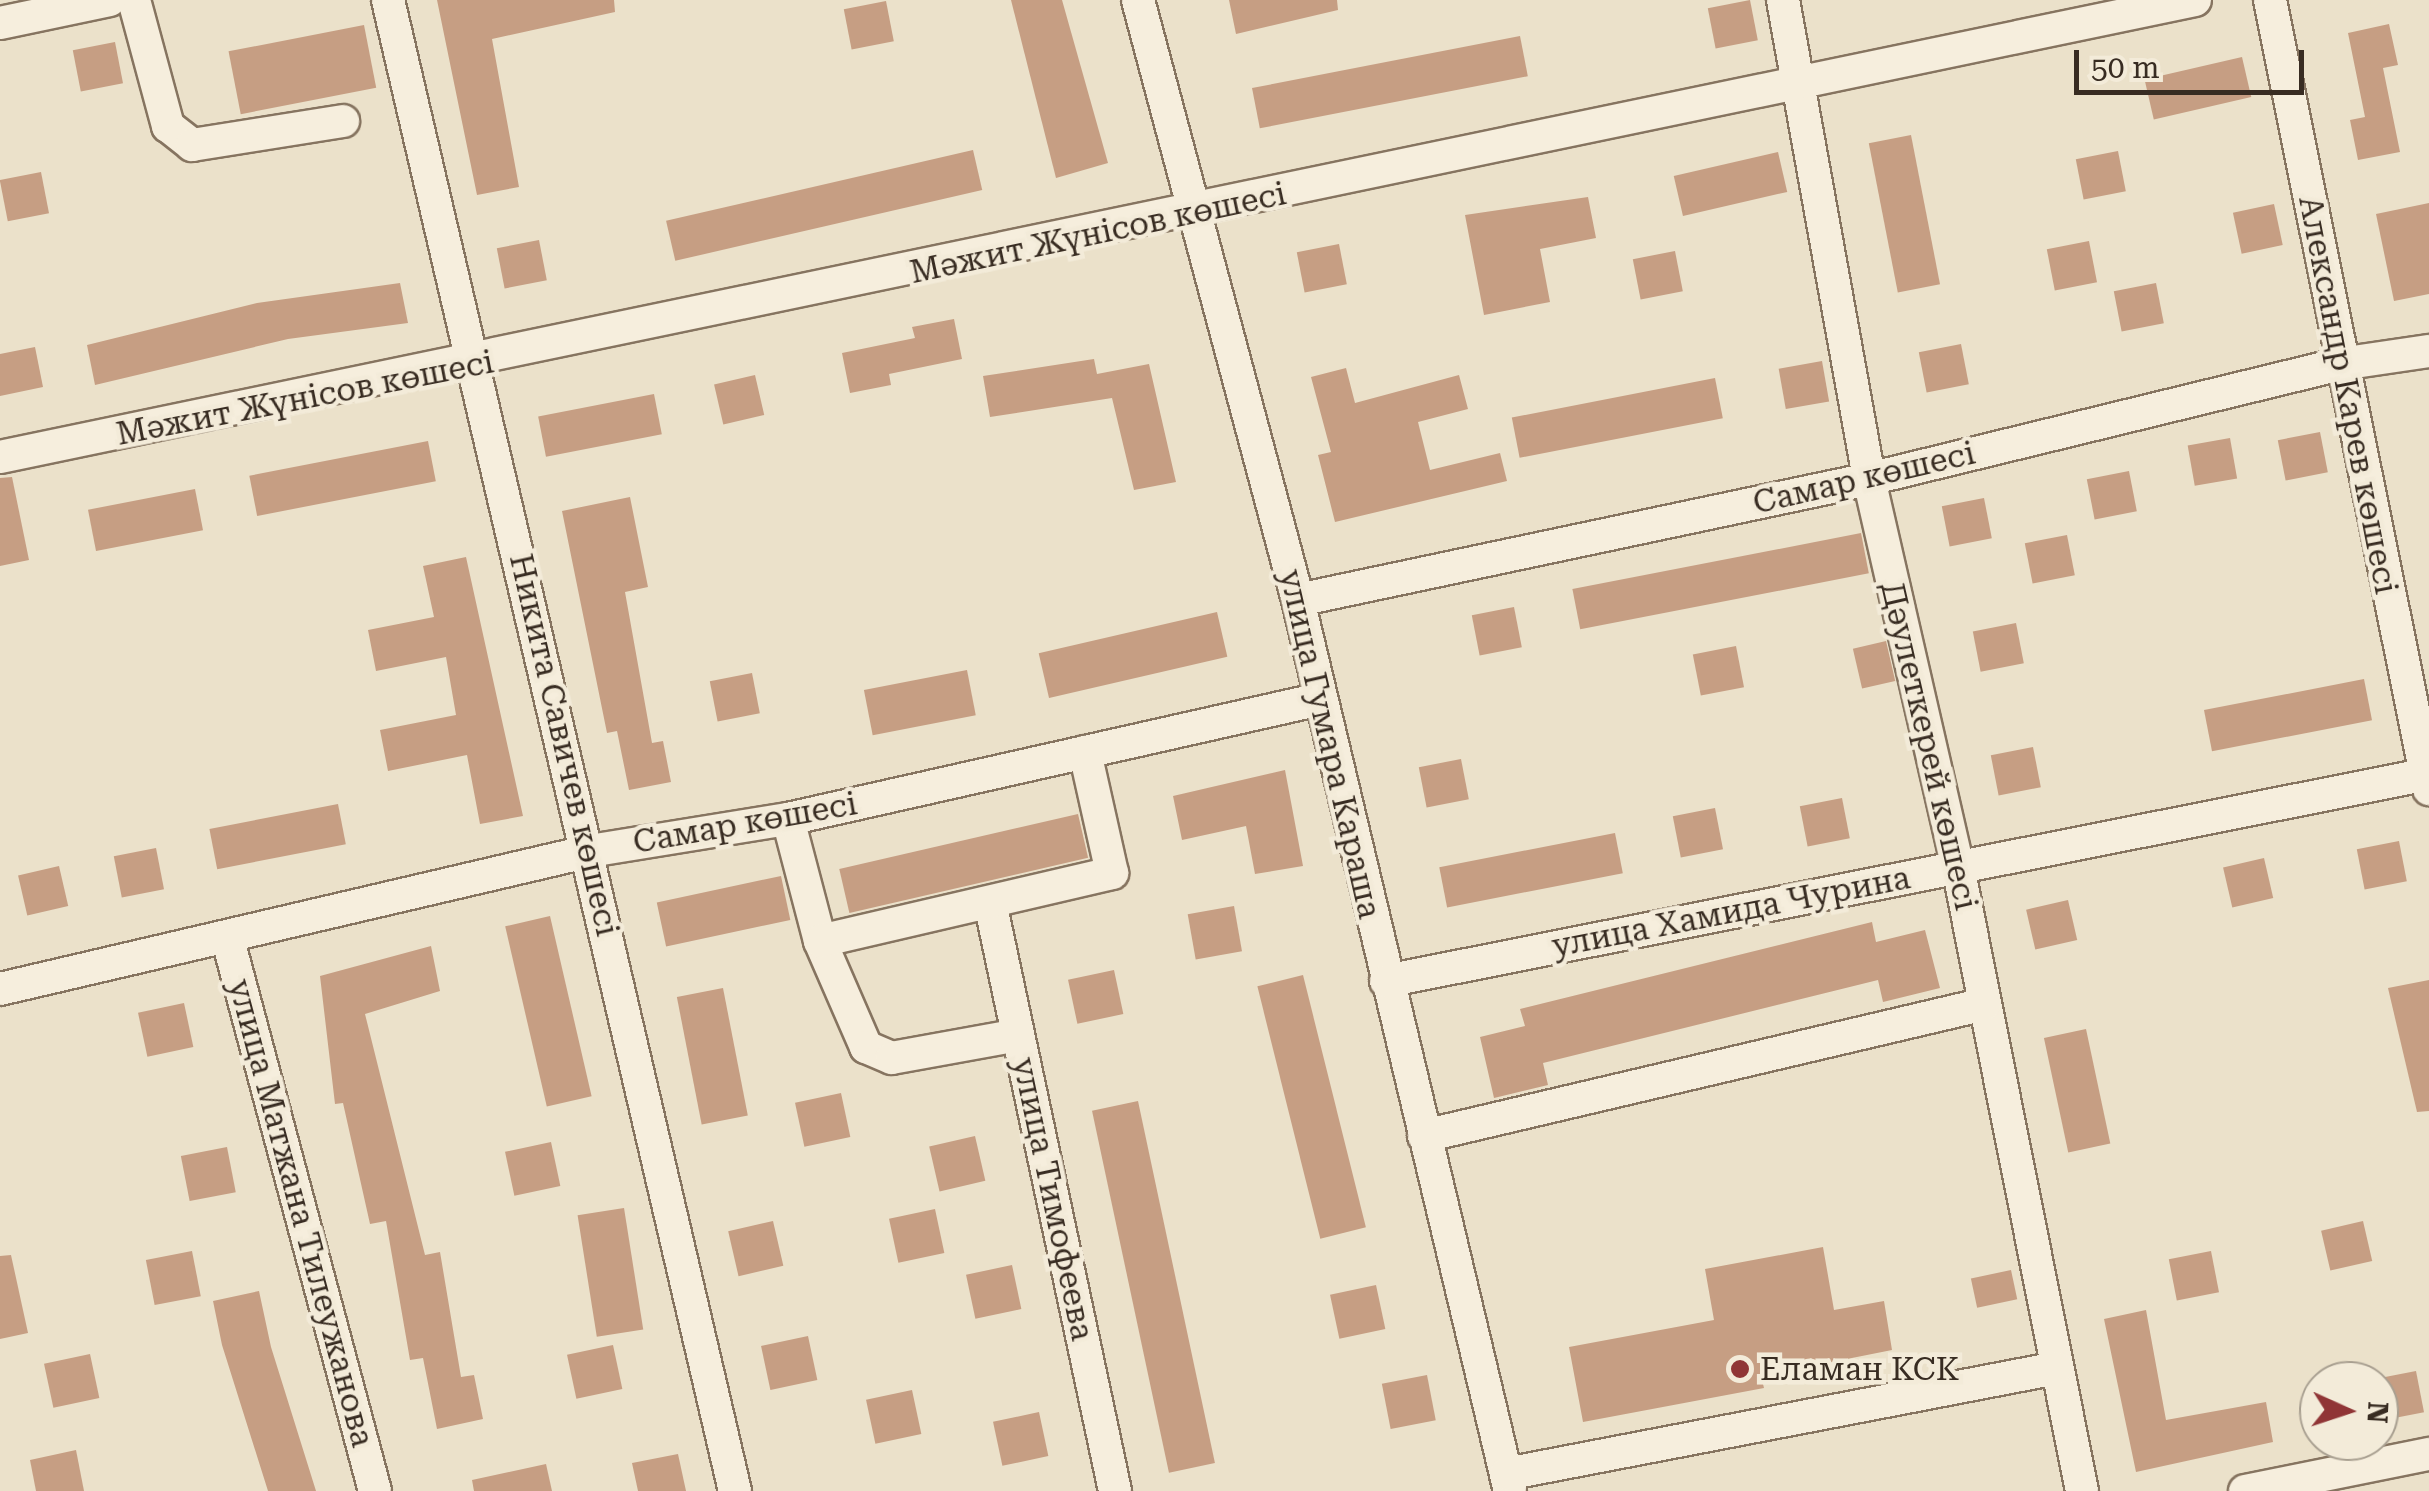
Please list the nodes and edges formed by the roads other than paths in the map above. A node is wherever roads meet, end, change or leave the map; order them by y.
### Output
1 (134, 0) edge
2 (388, 0) edge
3 (1138, 0) edge
4 (1782, 0) edge
5 (2195, 0) edge
6 (2270, 0) edge
7 (95, 2) edge
8 (0, 23) edge
9 (1798, 83) junction
10 (343, 121) dead end
11 (1195, 212) junction
12 (2429, 352) edge
13 (2340, 364) junction
14 (472, 366) junction
15 (0, 457) edge
16 (1869, 479) junction
17 (1298, 600) junction
18 (1316, 700) junction
19 (1085, 752) junction
20 (2428, 780) edge
21 (788, 819) junction
22 (590, 851) junction
23 (1958, 867) junction
24 (991, 907) junction
25 (227, 936) junction
26 (820, 942) junction
27 (1386, 981) junction
28 (0, 990) edge
29 (1985, 1004) junction
30 (1018, 1035) junction
31 (1424, 1136) junction
32 (2057, 1368) junction
33 (2429, 1454) edge
34 (1508, 1482) edge
35 (375, 1491) edge
36 (735, 1491) edge
37 (1115, 1491) edge
38 (2082, 1491) edge
39 (2245, 1491) edge

1 - 10 street
2 - 14 street, Никита Савичев көшесі
3 - 11 street, улица Гумара Караша
4 - 9 street, Дәулеткерей көшесі
5 - 9 street, Мәжит Жүнісов көшесі
6 - 13 street, Александр Карев көшесі
7 - 8 street
9 - 11 street, Мәжит Жүнісов көшесі
9 - 16 street, Дәулеткерей көшесі
11 - 14 street, Мәжит Жүнісов көшесі
11 - 17 street, улица Гумара Караша
12 - 13 street, Самар көшесі
13 - 16 street, Самар көшесі
13 - 20 street, Александр Карев көшесі
14 - 15 street, Мәжит Жүнісов көшесі
14 - 22 street, Никита Савичев көшесі
16 - 17 street, Самар көшесі
16 - 23 street, Дәулеткерей көшесі
17 - 18 street, улица Гумара Караша
18 - 19 street, Самар көшесі
18 - 27 street, улица Гумара Караша
19 - 21 street, Самар көшесі
19 - 24 street
20 - 23 street, улица Хамида Чурина
21 - 22 street, Самар көшесі
21 - 26 street
22 - 25 street, Самар көшесі
22 - 36 street, Никита Савичев көшесі
23 - 27 street, улица Хамида Чурина
23 - 29 street, Дәулеткерей көшесі
24 - 26 street
24 - 30 street, улица Тимофеева
25 - 28 street, Самар көшесі
25 - 35 street, улица Матжана Тилеужанова
26 - 30 street
27 - 31 street, улица Гумара Караша
29 - 31 street
29 - 32 street, Дәулеткерей көшесі
30 - 37 street, улица Тимофеева
31 - 34 street, улица Гумара Караша
32 - 34 street
32 - 38 street, Дәулеткерей көшесі
33 - 39 street

